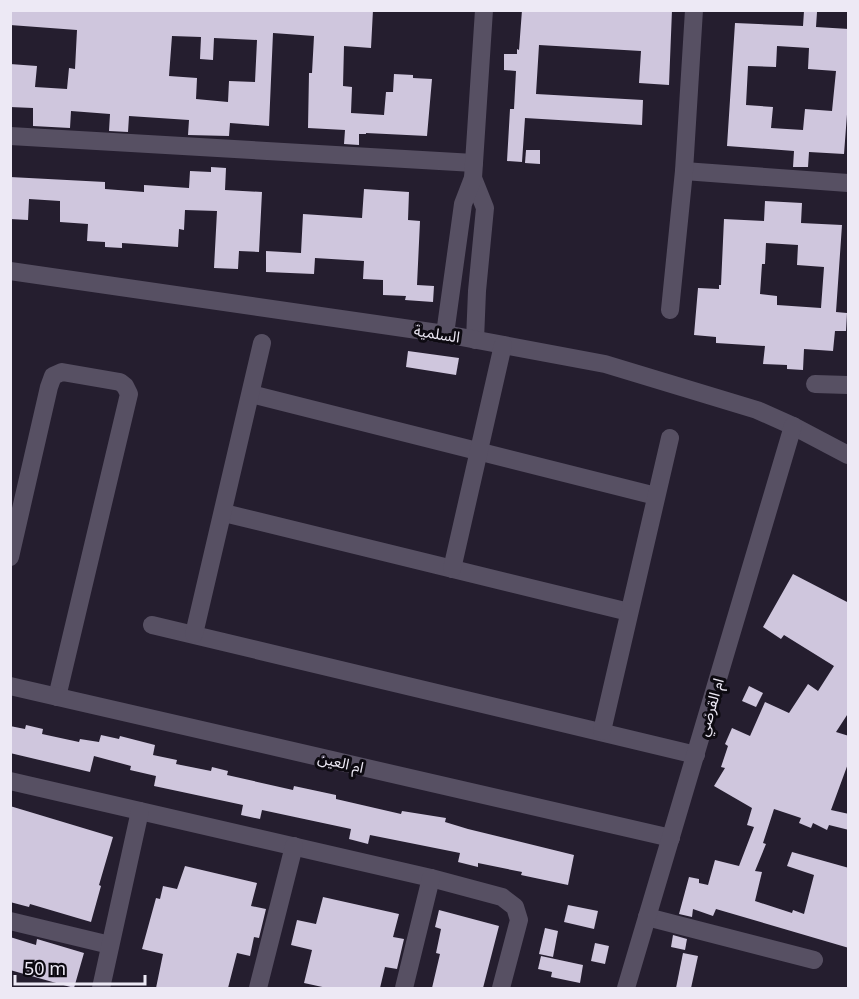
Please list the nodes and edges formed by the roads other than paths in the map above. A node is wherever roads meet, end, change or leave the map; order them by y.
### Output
1 (484, 10) edge
2 (694, 10) edge
3 (10, 136) edge
4 (474, 170) junction
5 (684, 171) junction
6 (849, 183) edge
7 (10, 271) edge
8 (670, 310) dead end
9 (445, 334) junction
10 (475, 340) junction
11 (262, 343) dead end
12 (503, 345) junction
13 (815, 384) dead end
14 (849, 386) edge
15 (250, 394) junction
16 (793, 426) junction
17 (670, 438) dead end
18 (479, 452) junction
19 (849, 455) edge
20 (656, 496) junction
21 (224, 513) junction
22 (10, 557) edge
23 (452, 569) junction
24 (629, 612) junction
25 (152, 625) dead end
26 (194, 634) junction
27 (10, 686) edge
28 (57, 697) junction
29 (602, 731) junction
30 (696, 755) junction
31 (10, 781) edge
32 (140, 811) junction
33 (671, 838) junction
34 (294, 846) junction
35 (431, 878) junction
36 (647, 917) junction
37 (10, 921) edge
38 (110, 945) junction
39 (814, 960) dead end
40 (100, 988) edge
41 (258, 988) edge
42 (404, 988) edge
43 (501, 988) edge
44 (626, 988) edge

1 - 4 street
2 - 5 street
3 - 4 street
4 - 9 street
4 - 10 street
5 - 6 street
5 - 8 street
7 - 9 street, السلمية
9 - 10 street, السلمية
10 - 12 street, السلمية
11 - 15 street
12 - 16 street, السلمية
12 - 18 street
13 - 14 street
15 - 18 street
15 - 21 street
16 - 19 street, السلمية
16 - 30 street, ام القرضي
17 - 20 street
18 - 20 street
18 - 23 street
20 - 24 street
21 - 23 street
21 - 26 street
22 - 28 street
23 - 24 street
24 - 29 street
25 - 26 street
26 - 29 street
27 - 28 street, ام العين
28 - 33 street, ام العين
29 - 30 street
30 - 33 street, ام القرضي
31 - 32 street
32 - 34 street
32 - 38 street
33 - 36 street, ام القرضي
34 - 35 street
34 - 41 street
35 - 42 street
35 - 43 street
36 - 39 street
36 - 44 street, ام القرضي
37 - 38 street
38 - 40 street

